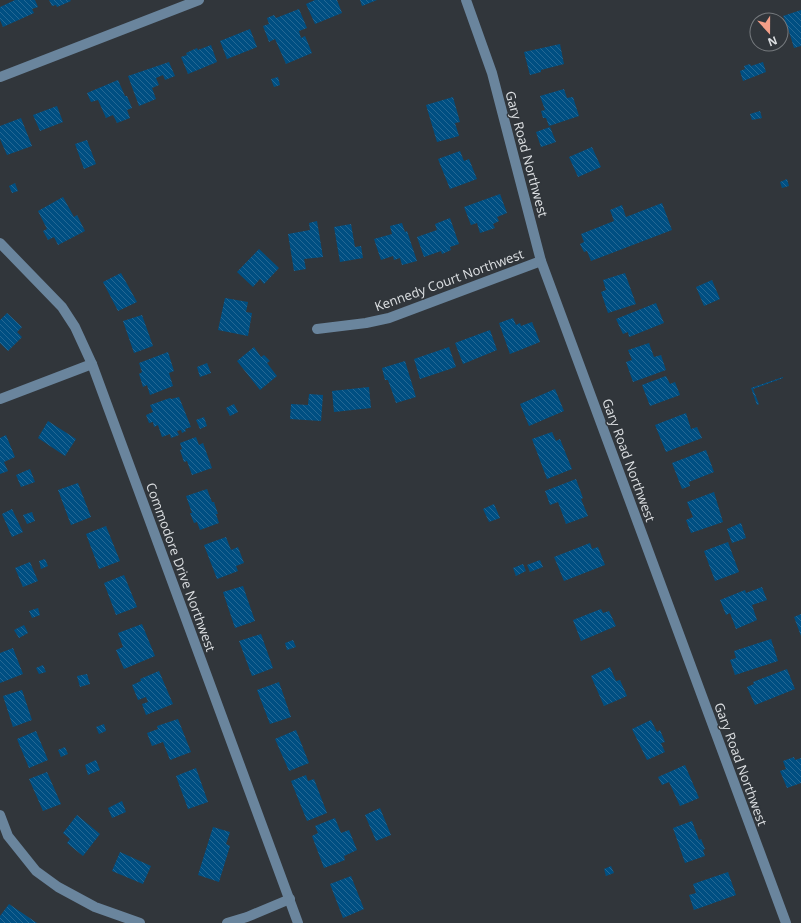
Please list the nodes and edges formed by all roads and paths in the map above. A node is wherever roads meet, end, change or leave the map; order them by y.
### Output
1 (199, 0) edge
2 (466, 0) edge
3 (0, 77) edge
4 (0, 243) edge
5 (542, 261) junction
6 (317, 329) dead end
7 (92, 364) junction
8 (0, 399) edge
9 (0, 815) edge
10 (290, 899) junction
11 (140, 923) edge
12 (227, 923) edge
13 (298, 923) edge
14 (786, 923) edge

1 - 3 street
2 - 5 street, Gary Road Northwest
4 - 7 street, Commodore Drive Northwest
5 - 6 street, Kennedy Court Northwest
5 - 14 street, Gary Road Northwest
7 - 8 street
7 - 10 street, Commodore Drive Northwest
9 - 11 street
10 - 12 street
10 - 13 street, Commodore Drive Northwest

